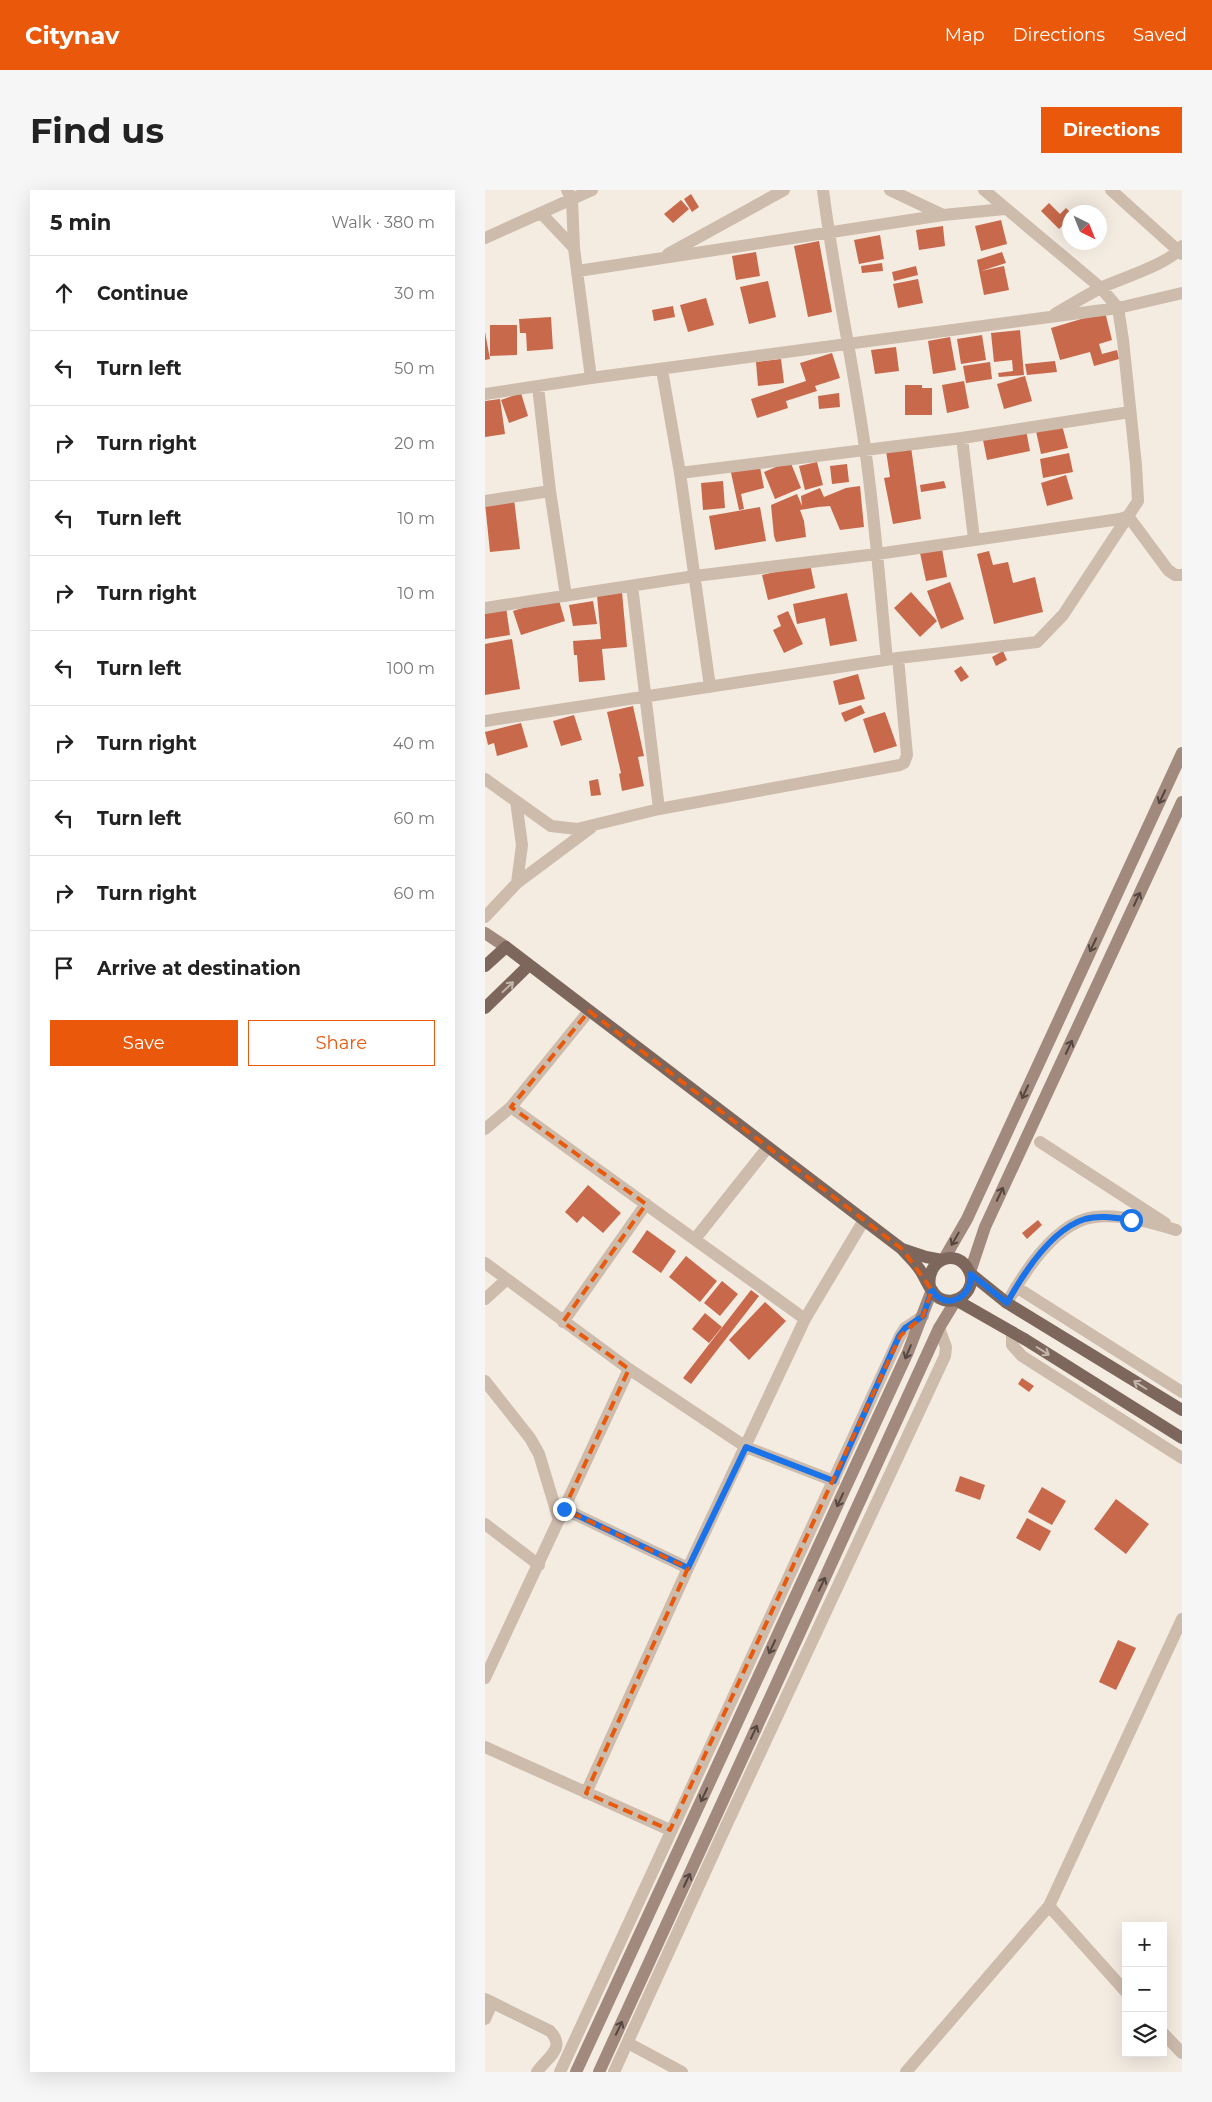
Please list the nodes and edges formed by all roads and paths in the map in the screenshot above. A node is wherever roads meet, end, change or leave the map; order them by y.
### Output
1 (592, 190) edge
2 (784, 190) edge
3 (823, 190) edge
4 (890, 190) edge
5 (984, 190) edge
6 (1111, 190) edge
7 (570, 195) edge
8 (1005, 210) junction
9 (541, 213) junction
10 (943, 215) junction
11 (829, 233) junction
12 (485, 238) edge
13 (574, 248) junction
14 (1181, 250) edge
15 (661, 258) junction
16 (579, 271) junction
17 (1101, 288) junction
18 (1182, 293) edge
19 (1118, 308) junction
20 (1049, 317) junction
21 (849, 343) junction
22 (662, 370) junction
23 (591, 378) junction
24 (538, 387) junction
25 (485, 394) edge
26 (1130, 412) junction
27 (962, 438) junction
28 (865, 450) junction
29 (680, 473) junction
30 (550, 491) junction
31 (485, 500) edge
32 (1129, 516) junction
33 (974, 539) junction
34 (877, 554) junction
35 (1182, 575) edge
36 (695, 576) junction
37 (632, 586) junction
38 (565, 596) junction
39 (485, 608) edge
40 (893, 659) junction
41 (710, 687) junction
42 (646, 696) junction
43 (485, 721) edge
44 (1182, 753) edge
45 (485, 778) edge
46 (516, 801) junction
47 (1182, 802) edge
48 (659, 809) junction
49 (595, 825) junction
50 (517, 883) junction
51 (485, 916) edge
52 (485, 933) edge
53 (506, 947) junction
54 (529, 965) junction
55 (485, 966) edge
56 (485, 1008) edge
57 (589, 1011) junction
58 (511, 1107) junction
59 (485, 1129) edge
60 (1040, 1142) dead end
61 (768, 1147) junction
62 (646, 1204) junction
63 (864, 1220) junction
64 (1179, 1231) edge
65 (695, 1239) junction
66 (902, 1249) junction
67 (943, 1260) junction
68 (485, 1263) edge
69 (970, 1273) junction
70 (506, 1280) junction
71 (1016, 1287) junction
72 (931, 1289) junction
73 (485, 1299) edge
74 (956, 1300) junction
75 (1007, 1303) junction
76 (923, 1316) junction
77 (805, 1319) junction
78 (563, 1322) junction
79 (939, 1328) junction
80 (1012, 1332) junction
81 (629, 1369) junction
82 (485, 1381) edge
83 (1182, 1392) edge
84 (1182, 1410) edge
85 (1182, 1438) edge
86 (746, 1447) junction
87 (1182, 1458) edge
88 (834, 1481) junction
89 (561, 1514) junction
90 (485, 1524) edge
91 (539, 1565) junction
92 (688, 1568) junction
93 (1182, 1619) edge
94 (485, 1678) edge
95 (485, 1747) edge
96 (586, 1793) junction
97 (670, 1830) junction
98 (1049, 1906) junction
99 (1122, 1988) edge
100 (489, 2001) edge
101 (485, 2019) edge
102 (1167, 2037) edge
103 (628, 2043) junction
104 (1182, 2053) edge
105 (537, 2072) edge
106 (559, 2072) edge
107 (576, 2072) edge
108 (599, 2072) edge
109 (615, 2072) edge
110 (682, 2072) edge
111 (906, 2072) edge

1 - 7 street
2 - 15 street
3 - 11 street
4 - 10 street
5 - 8 street
6 - 14 street
7 - 9 street
7 - 13 street
8 - 10 street
8 - 17 street
9 - 12 street
9 - 13 street
10 - 11 street
11 - 15 street
11 - 21 street
13 - 16 street
14 - 17 street
15 - 16 street
16 - 23 street
17 - 19 street
17 - 20 street
18 - 19 street
19 - 20 street
19 - 26 street
20 - 21 street
21 - 22 street
21 - 28 street
22 - 23 street
22 - 29 street
23 - 24 street
24 - 25 street
24 - 30 street
26 - 27 street
26 - 32 street
27 - 28 street
27 - 33 street
28 - 29 street
28 - 34 street
29 - 36 street
30 - 31 street
30 - 38 street
32 - 33 street
32 - 35 street
32 - 40 street
33 - 34 street
34 - 36 street
34 - 40 street
36 - 37 street
36 - 41 street
37 - 38 street
37 - 42 street
38 - 39 street
40 - 41 street
40 - 48 street
41 - 42 street
42 - 43 street
42 - 48 street
44 -> 67 main road
45 - 46 street
46 - 49 street
46 - 50 street
69 -> 47 main road
48 - 49 street
49 - 50 street
50 - 51 street
52 - 53 main road
53 - 54 main road
53 - 55 main road
56 -> 54 main road
54 - 57 main road
57 - 58 street
57 - 61 main road
58 - 59 street
58 - 62 street
60 - 64 street
61 - 63 main road
61 - 65 street
62 - 65 street
62 - 78 street
63 - 66 main road
63 - 77 street
64 - 71 street
65 - 77 street
66 - 67 main road
66 - 72 main road
67 - 69 main road
67 - 72 main road
68 - 70 street
69 - 74 main road
69 - 75 main road
70 - 73 street
70 - 78 street
71 - 75 street
71 - 83 street
72 - 74 main road
72 - 76 main road
74 - 79 main road
74 - 80 main road
84 -> 75 main road
76 - 88 street
76 -> 107 main road
77 - 86 street
78 - 81 street
79 - 103 street
108 -> 79 main road
80 -> 85 main road
80 - 87 street
81 - 86 street
81 - 89 street
82 - 89 street
86 - 88 street
86 - 92 street
88 - 97 street
89 - 91 street
89 - 92 street
90 - 91 street
91 - 94 street
92 - 96 street
93 - 98 street
95 - 96 street
96 - 97 street
97 - 106 street
98 - 99 street
98 - 111 street
100 - 101 street
100 - 105 street
102 - 104 street
103 - 109 street
103 - 110 street

